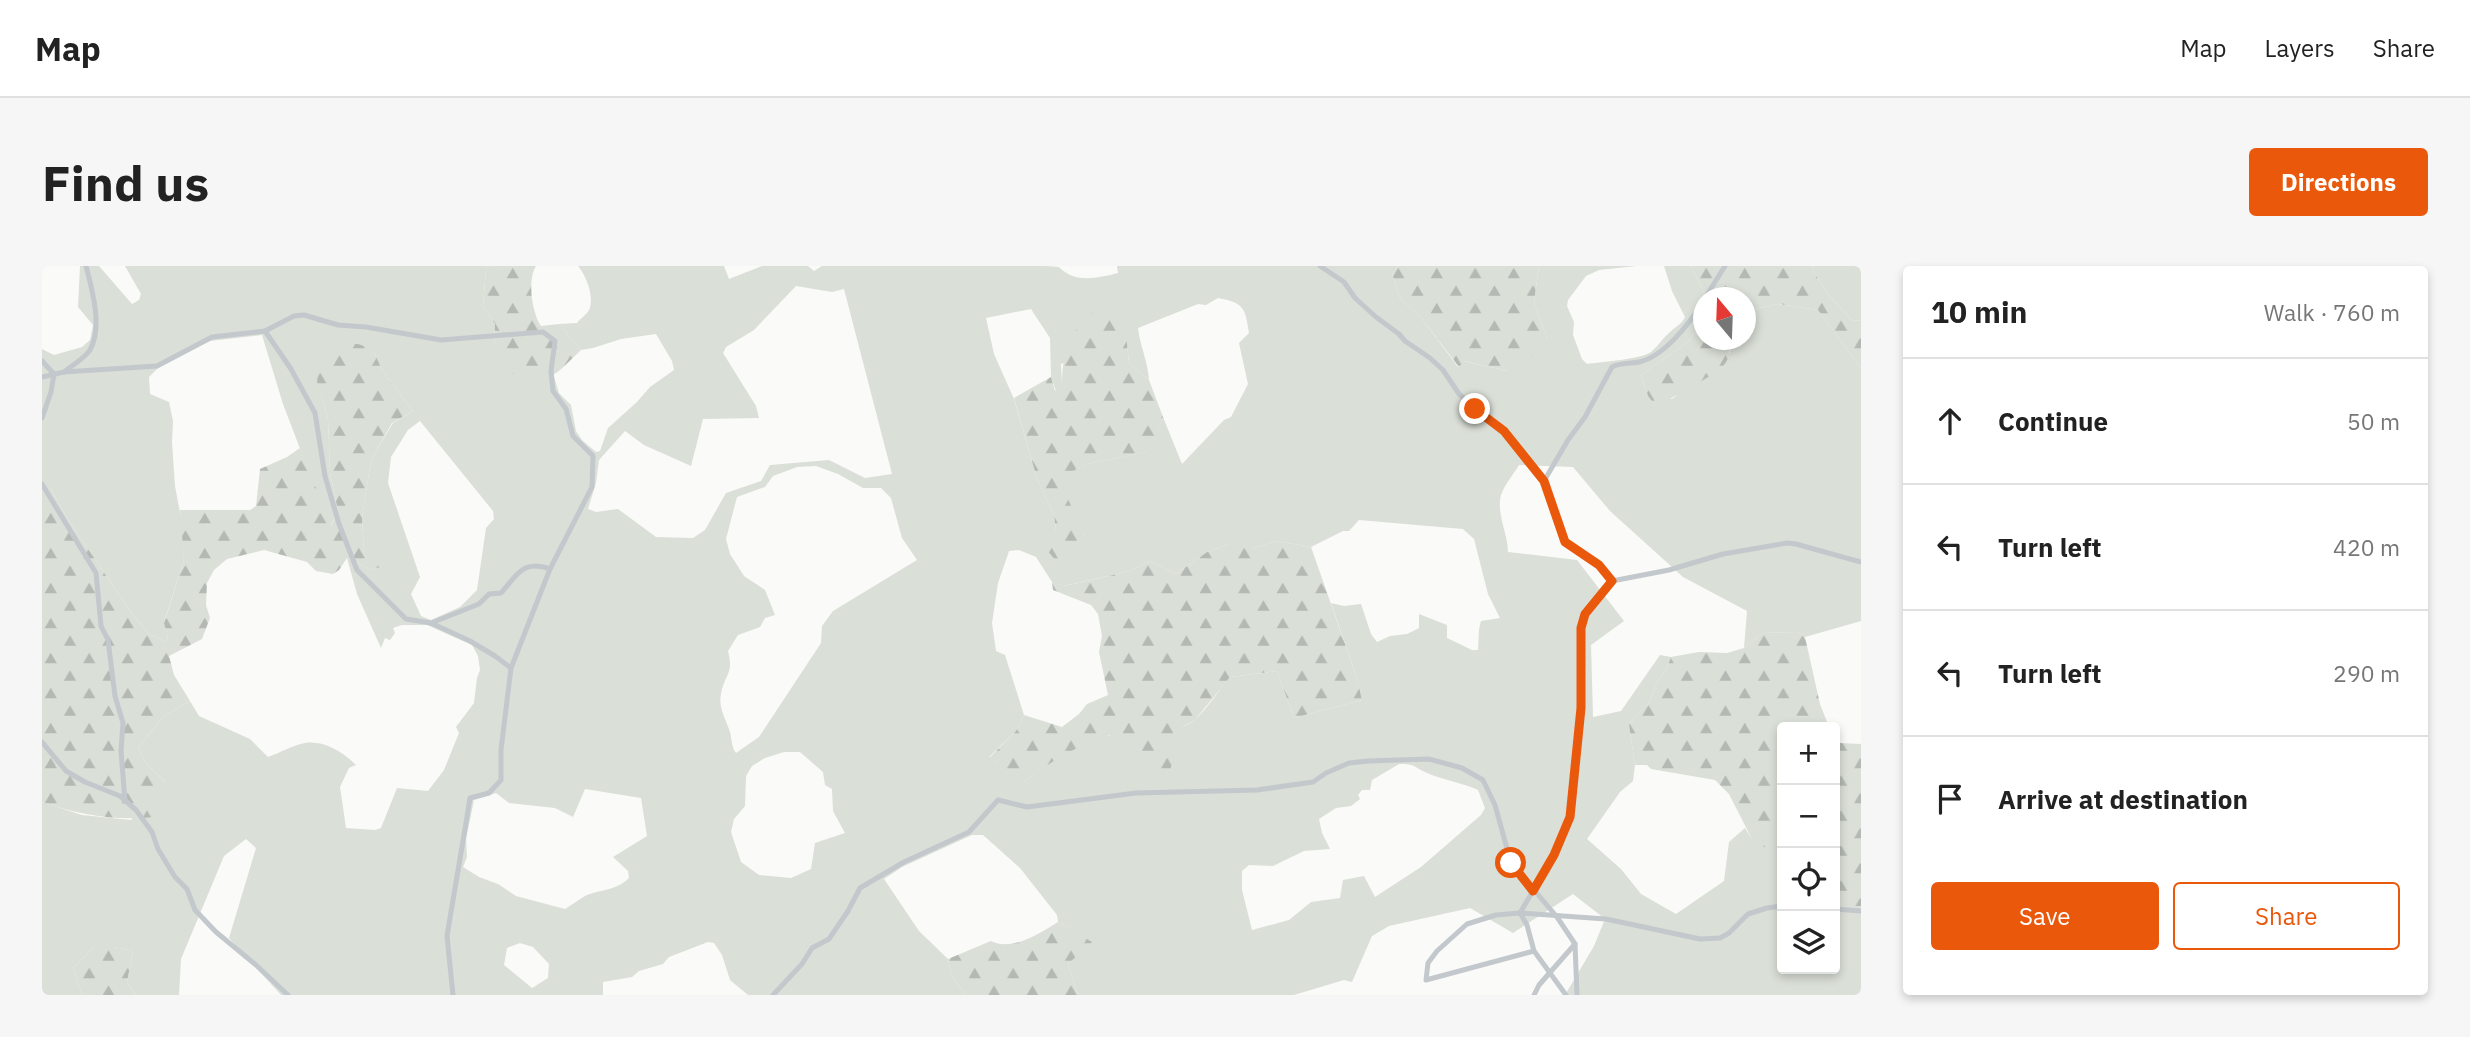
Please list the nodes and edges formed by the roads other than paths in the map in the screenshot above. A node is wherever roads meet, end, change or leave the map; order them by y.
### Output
1 (86, 266) edge
2 (1320, 266) edge
3 (1725, 266) edge
4 (1712, 287) edge
5 (1693, 318) edge
6 (265, 331) junction
7 (42, 360) edge
8 (64, 372) junction
9 (54, 374) junction
10 (42, 377) edge
11 (42, 418) edge
12 (1544, 481) junction
13 (42, 484) edge
14 (1861, 562) edge
15 (550, 569) junction
16 (1612, 581) junction
17 (431, 623) junction
18 (511, 668) junction
19 (42, 742) edge
20 (125, 800) junction
21 (1533, 891) junction
22 (1777, 907) edge
23 (1840, 909) edge
24 (1861, 911) edge
25 (1520, 913) junction
26 (1558, 917) junction
27 (1575, 944) junction
28 (1534, 951) junction
29 (1551, 972) junction
30 (288, 995) edge
31 (453, 995) edge
32 (774, 995) edge
33 (1534, 995) edge
34 (1566, 995) edge
35 (1577, 995) edge

1 - 8 street
2 - 12 street
3 - 4 street
5 - 12 street
6 - 8 street
6 - 15 street
6 - 17 street
7 - 9 street
8 - 9 street
9 - 10 street
9 - 11 street
12 - 16 street
13 - 20 street
14 - 16 street
15 - 17 street
15 - 18 street
16 - 21 street
17 - 18 street
18 - 31 street
19 - 20 street
20 - 30 street
21 - 25 street
21 - 26 street
21 - 32 street
22 - 26 street
23 - 24 street
25 - 26 street
25 - 28 street
25 - 28 street
26 - 27 street
27 - 29 street
27 - 35 street
28 - 29 street
29 - 33 street
29 - 34 street

